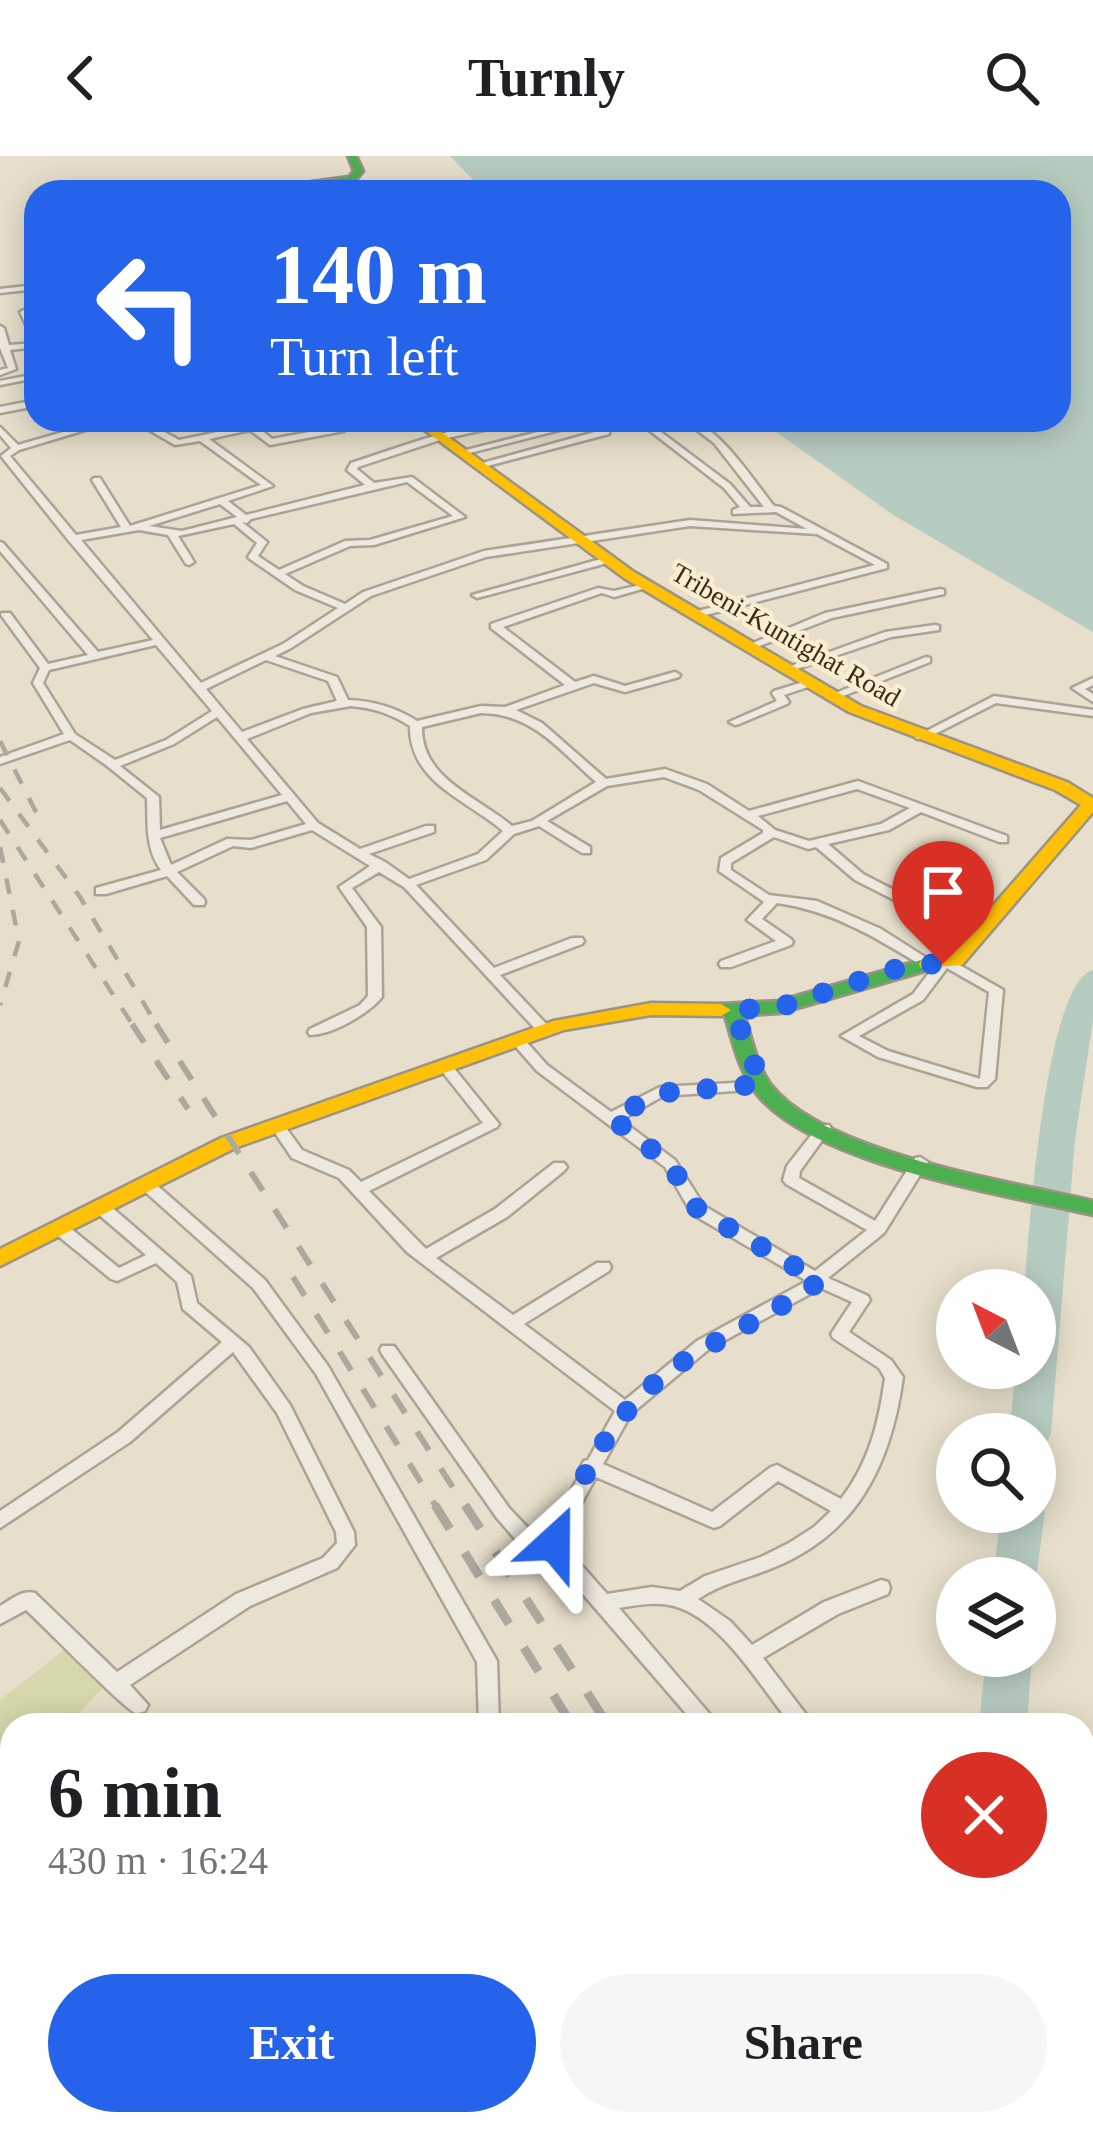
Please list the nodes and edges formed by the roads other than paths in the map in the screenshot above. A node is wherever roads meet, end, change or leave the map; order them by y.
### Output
1 (352, 156) edge
2 (344, 180) edge
3 (0, 328) edge
4 (3, 353) edge
5 (0, 373) edge
6 (0, 430) edge
7 (72, 432) edge
8 (157, 432) edge
9 (218, 432) edge
10 (260, 432) edge
11 (325, 432) edge
12 (435, 432) edge
13 (466, 432) edge
14 (556, 432) edge
15 (658, 432) edge
16 (707, 432) edge
17 (606, 433) dead end
18 (710, 434) junction
19 (200, 437) junction
20 (442, 437) junction
21 (673, 442) junction
22 (16, 448) junction
23 (471, 459) junction
24 (97, 480) dead end
25 (373, 486) junction
26 (220, 501) junction
27 (770, 508) junction
28 (745, 510) junction
29 (242, 521) junction
30 (698, 523) junction
31 (133, 528) junction
32 (814, 532) junction
33 (172, 534) junction
34 (579, 538) junction
35 (72, 539) junction
36 (0, 545) edge
37 (608, 560) junction
38 (189, 562) dead end
39 (278, 574) junction
40 (645, 585) junction
41 (940, 592) dead end
42 (477, 595) dead end
43 (344, 607) junction
44 (698, 614) junction
45 (6, 615) dead end
46 (935, 628) dead end
47 (156, 642) junction
48 (753, 645) junction
49 (265, 656) junction
50 (96, 657) junction
51 (926, 660) dead end
52 (45, 668) junction
53 (790, 668) junction
54 (675, 676) dead end
55 (1093, 681) edge
56 (813, 682) junction
57 (573, 686) junction
58 (196, 689) junction
59 (834, 696) junction
60 (1093, 699) edge
61 (344, 702) junction
62 (509, 709) junction
63 (217, 712) junction
64 (1093, 713) edge
65 (735, 722) dead end
66 (416, 725) junction
67 (71, 736) junction
68 (241, 737) junction
69 (921, 737) junction
70 (0, 761) edge
71 (113, 764) junction
72 (604, 784) junction
73 (291, 796) junction
74 (1091, 802) edge
75 (918, 808) junction
76 (748, 815) junction
77 (537, 822) junction
78 (314, 826) junction
79 (430, 830) dead end
80 (510, 831) junction
81 (770, 832) junction
82 (154, 836) junction
83 (1004, 839) dead end
84 (819, 843) junction
85 (586, 850) dead end
86 (358, 854) junction
87 (381, 865) junction
88 (167, 872) junction
89 (409, 884) junction
90 (101, 891) dead end
91 (772, 901) junction
92 (199, 902) dead end
93 (976, 936) junction
94 (577, 941) dead end
95 (726, 964) dead end
96 (940, 964) junction
97 (493, 973) junction
98 (733, 1010) junction
99 (545, 1031) junction
100 (315, 1032) dead end
101 (517, 1040) junction
102 (444, 1065) junction
103 (762, 1084) junction
104 (612, 1118) junction
105 (276, 1124) junction
106 (824, 1128) junction
107 (920, 1162) junction
108 (559, 1167) dead end
109 (147, 1185) junction
110 (358, 1190) junction
111 (1093, 1208) edge
112 (103, 1209) junction
113 (878, 1229) junction
114 (63, 1231) junction
115 (157, 1256) junction
116 (424, 1257) junction
117 (0, 1258) edge
118 (603, 1267) dead end
119 (819, 1279) junction
120 (513, 1323) junction
121 (233, 1342) junction
122 (388, 1350) dead end
123 (625, 1409) junction
124 (590, 1466) junction
125 (844, 1509) junction
126 (0, 1521) edge
127 (554, 1543) junction
128 (881, 1588) dead end
129 (683, 1600) junction
130 (602, 1603) junction
131 (0, 1616) edge
132 (751, 1655) junction
133 (115, 1684) junction
134 (138, 1705) dead end
135 (489, 1713) edge
136 (698, 1713) edge
137 (795, 1713) edge

1 - 2 main road
3 - 4 street
4 - 5 street
6 - 22 street
7 - 22 street
8 - 19 street
9 - 19 street
10 - 11 street
12 - 20 main road, Tribeni-Kuntighat Road
13 - 20 street
14 - 23 street
15 - 21 street
16 - 18 street
17 - 23 street
18 - 21 street
18 - 27 street
19 - 26 street
20 - 23 main road, Tribeni-Kuntighat Road
20 - 25 street
21 - 28 street
22 - 35 street
23 - 34 main road, Tribeni-Kuntighat Road
24 - 31 street
25 - 29 street
25 - 39 street
26 - 29 street
26 - 31 street
27 - 28 street
27 - 32 street
28 - 30 street
29 - 33 street
29 - 39 street
30 - 32 street
30 - 34 street
31 - 33 street
31 - 35 street
32 - 44 street
33 - 38 street
34 - 37 main road, Tribeni-Kuntighat Road
34 - 43 street
35 - 47 street
36 - 50 street
37 - 40 main road, Tribeni-Kuntighat Road
37 - 42 street
39 - 43 street
40 - 44 main road, Tribeni-Kuntighat Road
40 - 57 street
41 - 48 street
43 - 49 street
44 - 48 main road, Tribeni-Kuntighat Road
45 - 52 street
46 - 53 street
47 - 50 street
47 - 58 street
48 - 53 main road, Tribeni-Kuntighat Road
49 - 58 street
49 - 61 street
50 - 52 street
51 - 59 street
52 - 67 street
53 - 56 main road, Tribeni-Kuntighat Road
54 - 57 street
55 - 60 street
56 - 59 main road, Tribeni-Kuntighat Road
56 - 65 street
57 - 62 street
58 - 63 street
59 - 69 main road, Tribeni-Kuntighat Road
61 - 66 street
61 - 68 street
62 - 66 street
62 - 72 street
63 - 68 street
63 - 71 street
64 - 69 street
66 - 80 street
67 - 70 street
67 - 71 street
68 - 73 street
69 - 74 main road, Tribeni-Kuntighat Road
71 - 82 street
72 - 76 street
72 - 77 street
73 - 78 street
73 - 82 street
74 - 93 main road, Tribeni-Kuntighat Road
75 - 76 street
75 - 83 street
75 - 84 street
76 - 81 street
77 - 80 street
77 - 85 street
78 - 86 street
78 - 88 street
79 - 86 street
80 - 89 street
81 - 84 street
81 - 91 street
82 - 88 street
84 - 93 street
86 - 87 street
87 - 89 street
87 - 100 street
88 - 90 street
88 - 92 street
89 - 97 street
91 - 95 street
91 - 96 street
93 - 96 main road, Tribeni-Kuntighat Road
94 - 97 street
96 - 96 street
96 - 98 main road, Tribeni-Kuntighat Road
97 - 99 street
98 - 99 main road, Tribeni-Kuntighat Road
98 - 103 main road
99 - 101 main road, Tribeni-Kuntighat Road
101 - 102 main road, Tribeni-Kuntighat Road
101 - 104 street
102 - 105 main road, Tribeni-Kuntighat Road
102 - 110 street
103 - 104 street
103 - 106 main road
104 - 119 street
105 - 109 main road, Tribeni-Kuntighat Road
105 - 110 street
106 - 107 main road
106 - 113 street
107 - 111 main road
107 - 113 street
108 - 116 street
109 - 112 main road, Tribeni-Kuntighat Road
109 - 135 street
110 - 116 street
112 - 114 main road, Tribeni-Kuntighat Road
112 - 115 street
113 - 119 street
114 - 115 street
114 - 117 main road, Tribeni-Kuntighat Road
115 - 121 street
116 - 120 street
118 - 120 street
119 - 123 street
119 - 125 street
120 - 123 street
121 - 126 street
121 - 133 street
122 - 127 street
123 - 124 street
124 - 125 street
124 - 127 street
125 - 129 street
127 - 130 street
128 - 132 street
129 - 130 street
129 - 132 street
130 - 136 street
131 - 133 street
132 - 137 street
133 - 134 street

